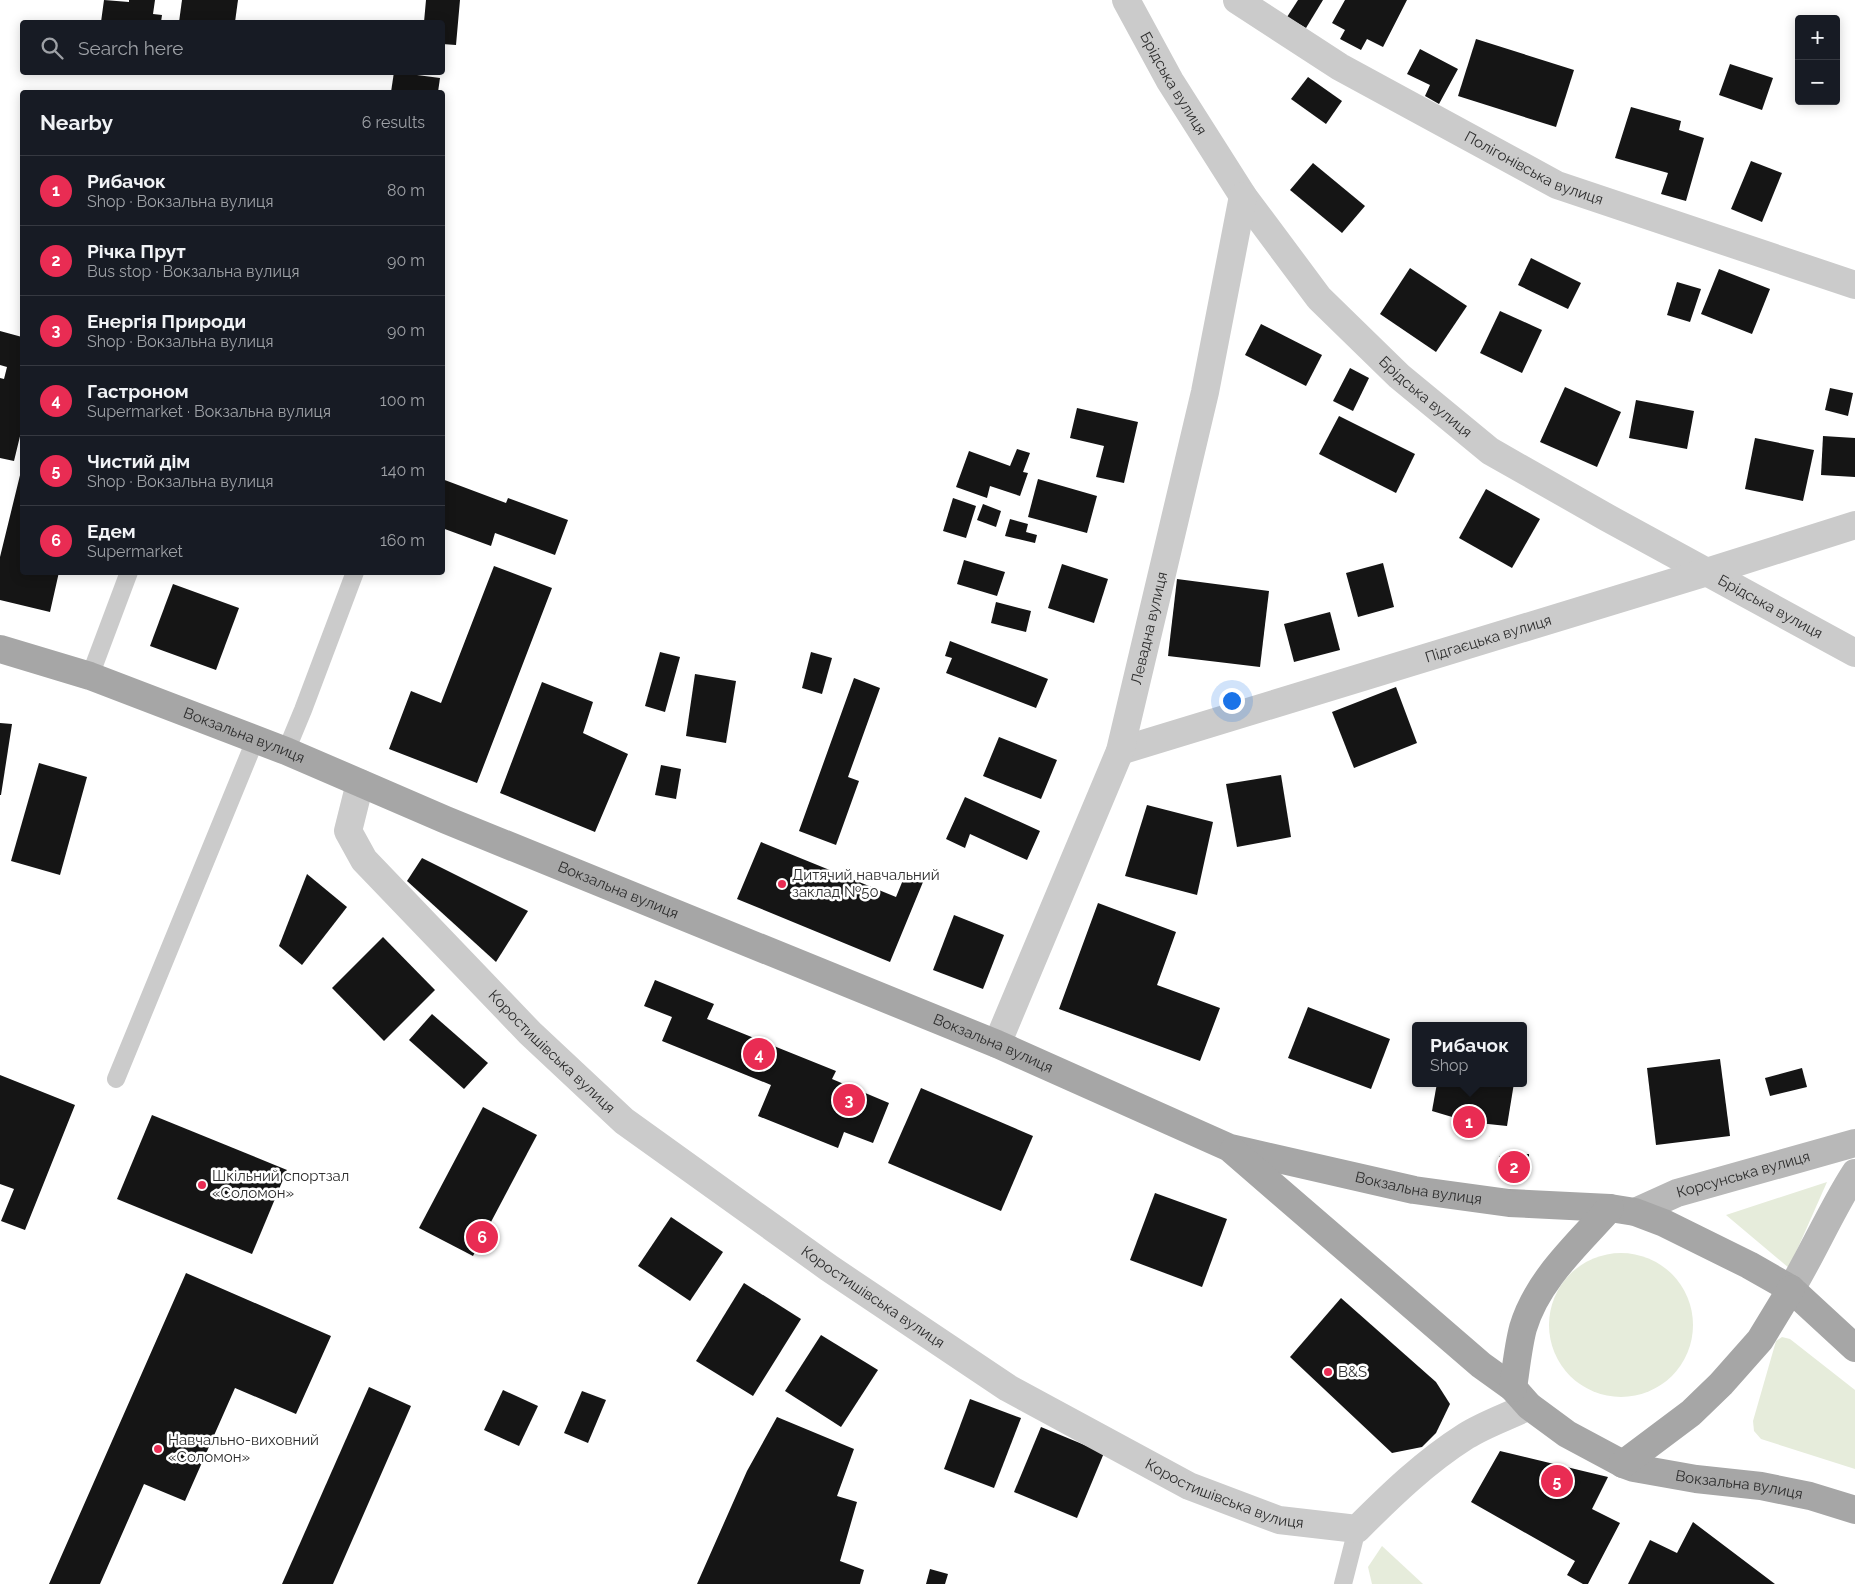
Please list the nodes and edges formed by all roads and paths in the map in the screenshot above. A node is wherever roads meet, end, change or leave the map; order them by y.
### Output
1 (1126, 0) edge
2 (1237, 0) edge
3 (1243, 196) junction
4 (1855, 285) edge
5 (1855, 525) edge
6 (1707, 572) junction
7 (128, 575) edge
8 (354, 575) edge
9 (0, 649) edge
10 (1855, 653) edge
11 (90, 676) junction
12 (256, 738) junction
13 (286, 750) junction
14 (1120, 751) junction
15 (360, 783) junction
16 (997, 1044) junction
17 (116, 1079) dead end
18 (1855, 1143) edge
19 (1230, 1148) junction
20 (1855, 1173) edge
21 (1622, 1210) junction
22 (1791, 1289) junction
23 (1855, 1348) edge
24 (1521, 1397) junction
25 (1623, 1464) junction
26 (1855, 1510) edge
27 (1357, 1529) junction
28 (1343, 1584) edge

1 - 3 street, Брідська вулиця
2 - 4 street, Полігонівська вулиця
3 - 6 street, Брідська вулиця
3 - 14 street, Левадна вулиця
5 - 6 street, Підгаєцька вулиця
6 - 10 street, Брідська вулиця
6 - 14 street, Підгаєцька вулиця
7 - 11 lane
8 - 13 lane
9 - 11 main road, Вокзальна вулиця
11 - 12 main road, Вокзальна вулиця
12 - 13 main road, Вокзальна вулиця
12 - 17 lane
13 - 15 main road, Вокзальна вулиця
14 - 16 street, Левадна вулиця
15 - 16 main road, Вокзальна вулиця
15 - 27 street, Коростишівська вулиця
16 - 19 main road, Вокзальна вулиця
18 - 21 main road, Корсунська вулиця
19 - 21 main road, Вокзальна вулиця
19 - 24 main road, Вокзальна вулиця
20 - 22 main road
21 - 22 main road, Вокзальна вулиця
21 - 24 main road
22 - 23 main road
22 - 25 main road
24 - 25 main road, Вокзальна вулиця
24 - 27 street
25 - 26 main road, Вокзальна вулиця
27 - 28 lane

